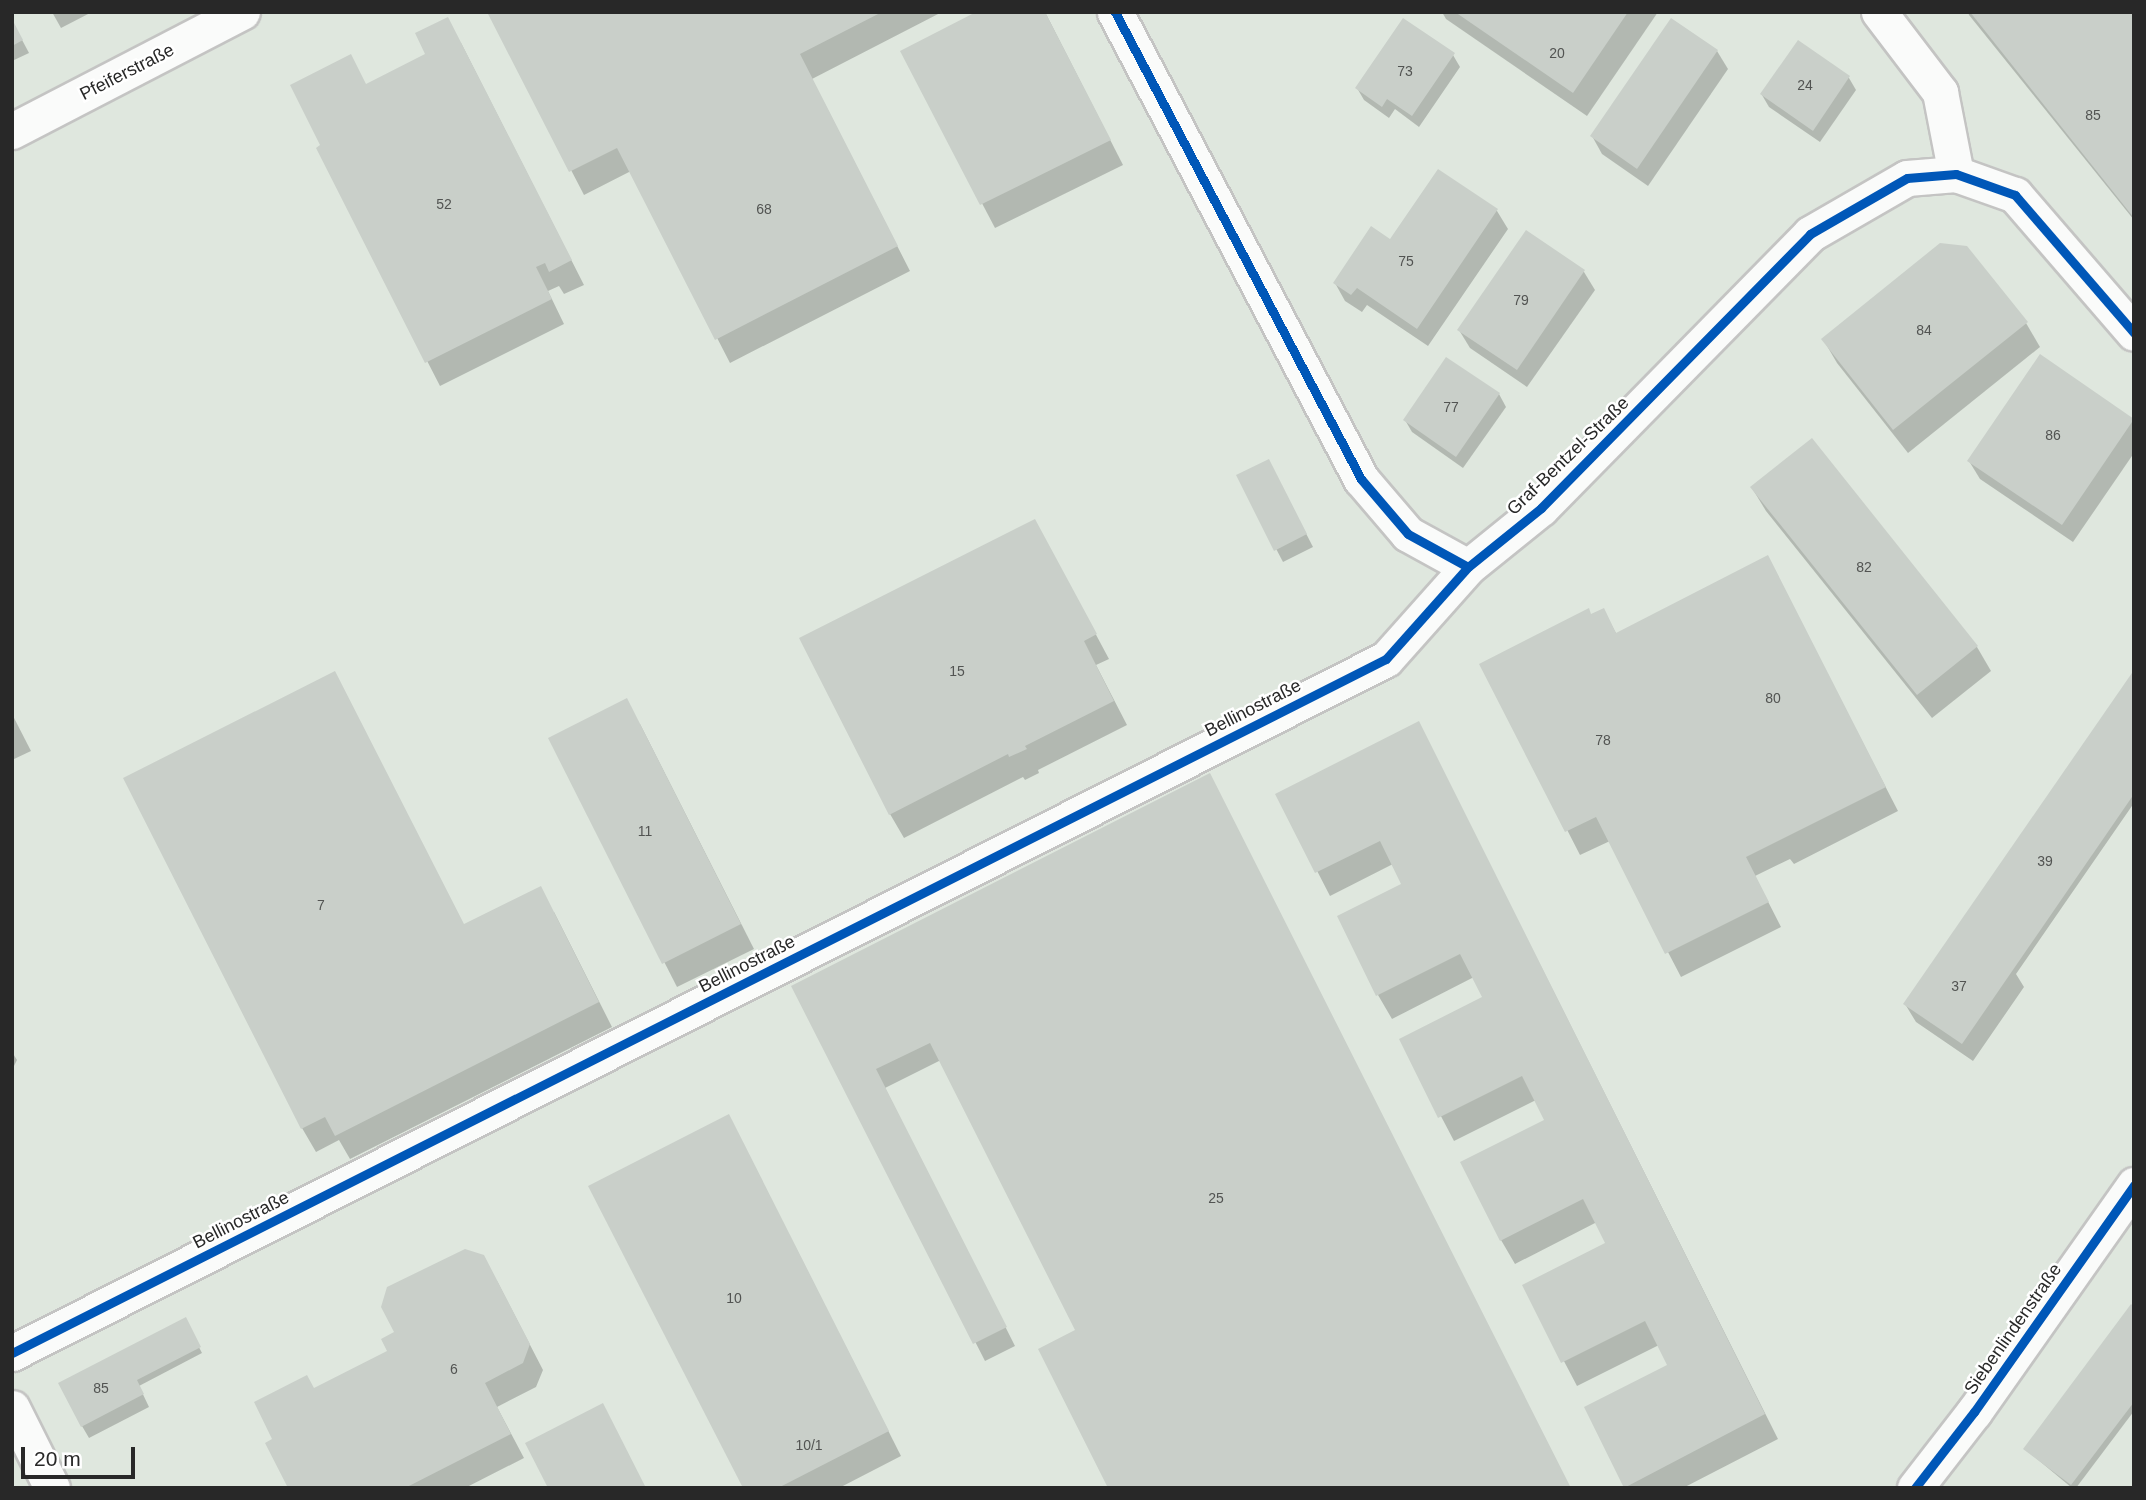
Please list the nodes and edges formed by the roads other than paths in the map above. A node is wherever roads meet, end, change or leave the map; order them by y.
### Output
1 (1115, 12) edge
2 (1879, 12) edge
3 (225, 16) edge
4 (12, 131) edge
5 (1956, 174) junction
6 (2134, 333) edge
7 (1468, 567) junction
8 (2134, 1185) edge
9 (12, 1353) edge
10 (12, 1408) edge
11 (52, 1488) edge
12 (1915, 1488) edge

1 - 7 street
2 - 5 street
3 - 4 street, Pfeiferstraße
5 - 6 street, Graf-Bentzel-Straße
5 - 7 street, Graf-Bentzel-Straße
7 - 9 street, Bellinostraße
8 - 12 street, Siebenlindenstraße
10 - 11 street

